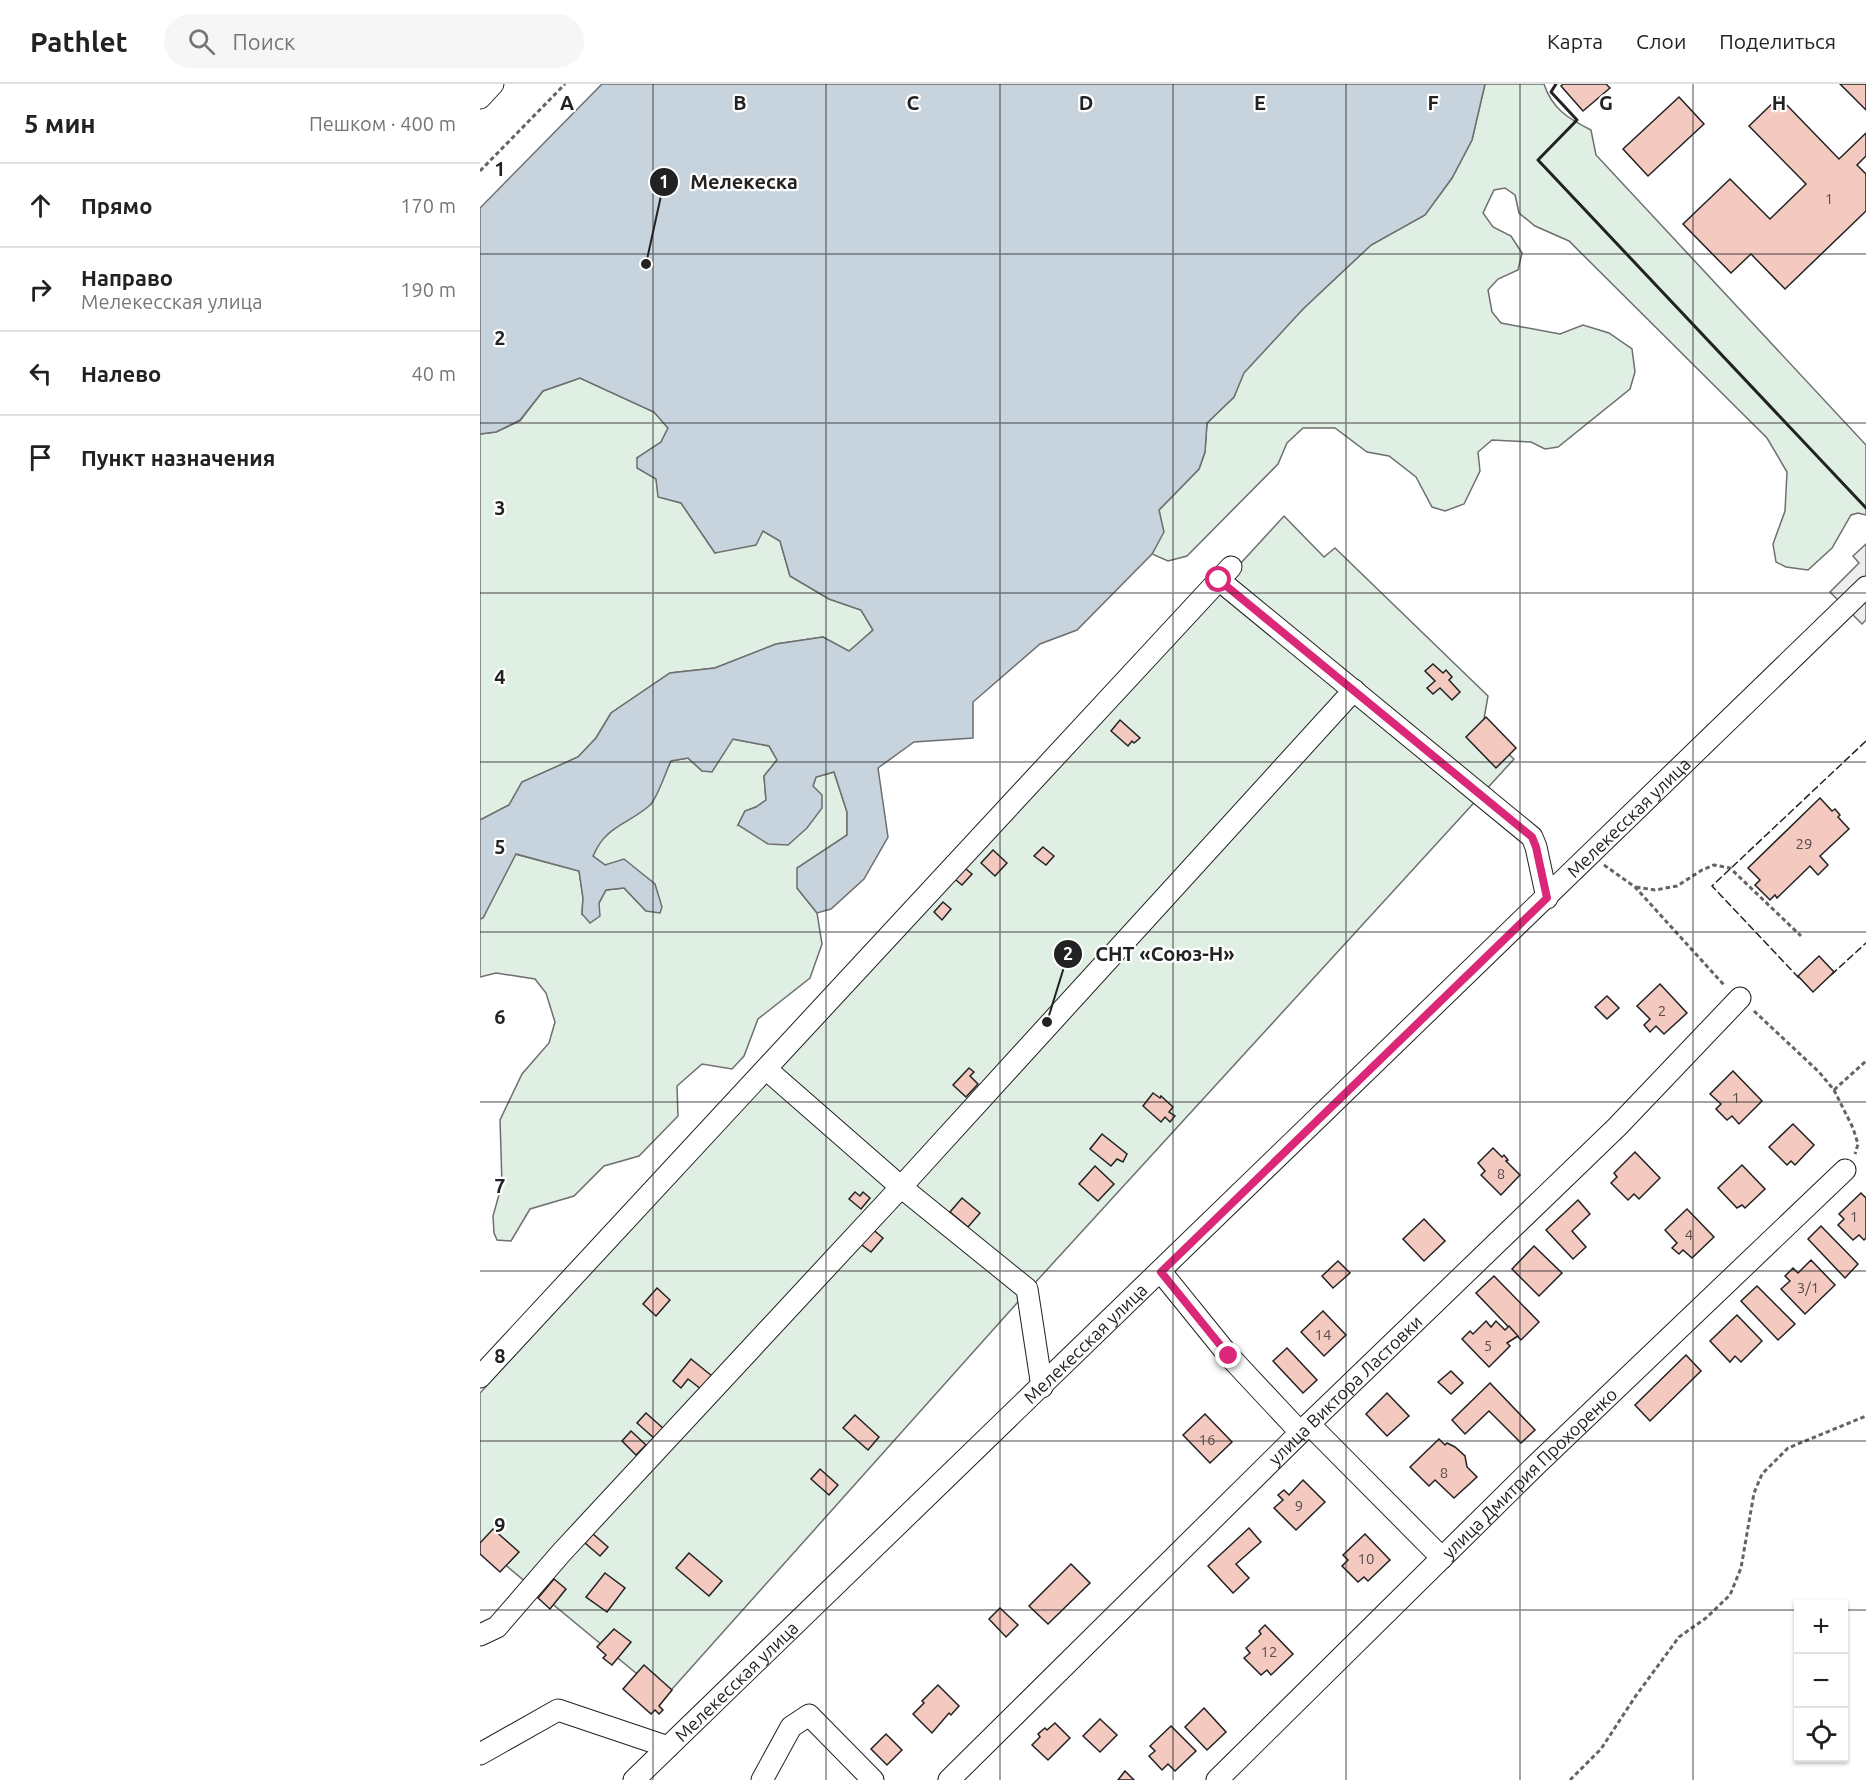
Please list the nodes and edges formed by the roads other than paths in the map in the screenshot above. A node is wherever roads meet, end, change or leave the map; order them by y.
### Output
1 (493, 84) edge
2 (480, 98) edge
3 (1866, 587) edge
4 (1354, 690) junction
5 (1547, 898) junction
6 (1740, 998) dead end
7 (766, 1069) junction
8 (1845, 1170) dead end
9 (901, 1187) junction
10 (1161, 1272) junction
11 (480, 1377) edge
12 (1042, 1387) junction
13 (1305, 1428) junction
14 (1442, 1558) junction
15 (480, 1635) edge
16 (668, 1748) junction
17 (480, 1754) edge
18 (634, 1780) edge
19 (652, 1780) edge
20 (762, 1780) edge
21 (873, 1780) edge
22 (949, 1780) edge
23 (1217, 1780) edge

1 - 2 street
3 - 5 street, Мелекесская улица
4 - 5 street
4 - 7 street
4 - 9 street
5 - 10 street, Мелекесская улица
6 - 13 street, улица Виктора Ластовки
7 - 9 street
7 - 11 street
8 - 14 street, улица Дмитрия Прохоренко
9 - 12 street
9 - 15 street
10 - 12 street, Мелекесская улица
10 - 13 street
12 - 16 street, Мелекесская улица
13 - 14 street
13 - 22 street, улица Виктора Ластовки
14 - 23 street, улица Дмитрия Прохоренко
16 - 17 street
16 - 18 street, Мелекесская улица
16 - 19 street
20 - 21 street

